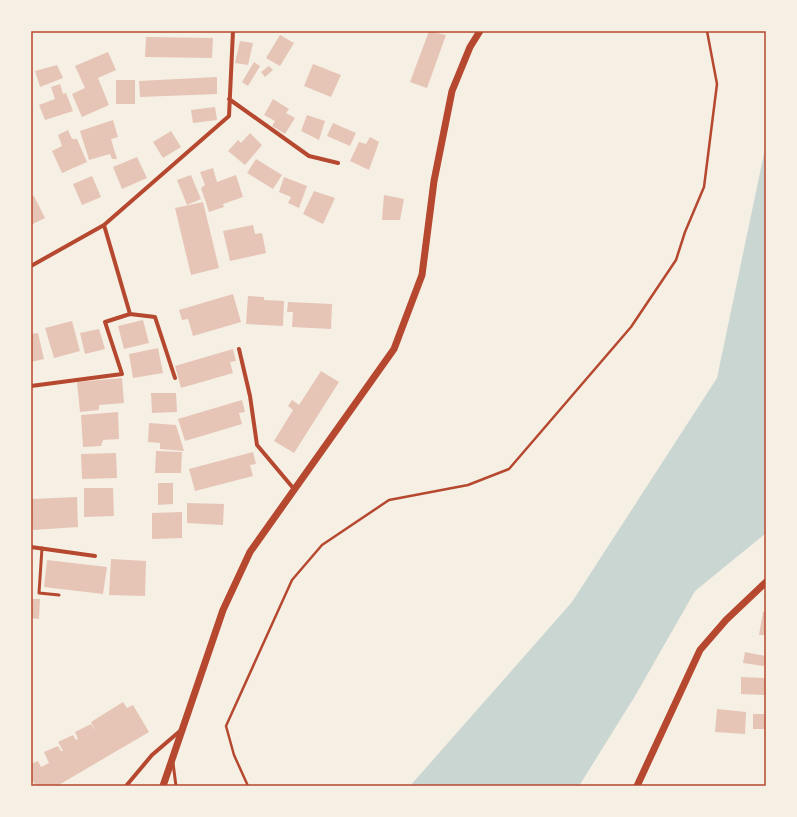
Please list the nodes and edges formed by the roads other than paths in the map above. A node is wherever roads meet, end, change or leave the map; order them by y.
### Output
1 (233, 31) edge
2 (480, 31) edge
3 (229, 100) junction
4 (338, 164) dead end
5 (104, 225) junction
6 (31, 266) edge
7 (130, 314) junction
8 (239, 349) dead end
9 (175, 378) dead end
10 (31, 386) edge
11 (294, 489) junction
12 (31, 547) edge
13 (42, 548) junction
14 (95, 556) dead end
15 (766, 582) edge
16 (59, 595) dead end
17 (182, 730) junction
18 (172, 759) junction
19 (126, 786) edge
20 (163, 786) edge
21 (176, 786) edge
22 (637, 786) edge

1 - 3 street
2 - 11 street
3 - 4 street
3 - 5 street
5 - 6 street
5 - 7 street
7 - 9 street
7 - 10 street
8 - 11 street
11 - 17 street
12 - 13 street
13 - 14 street
13 - 16 lane
15 - 22 street
17 - 18 street
17 - 19 street
18 - 20 street
18 - 21 lane

